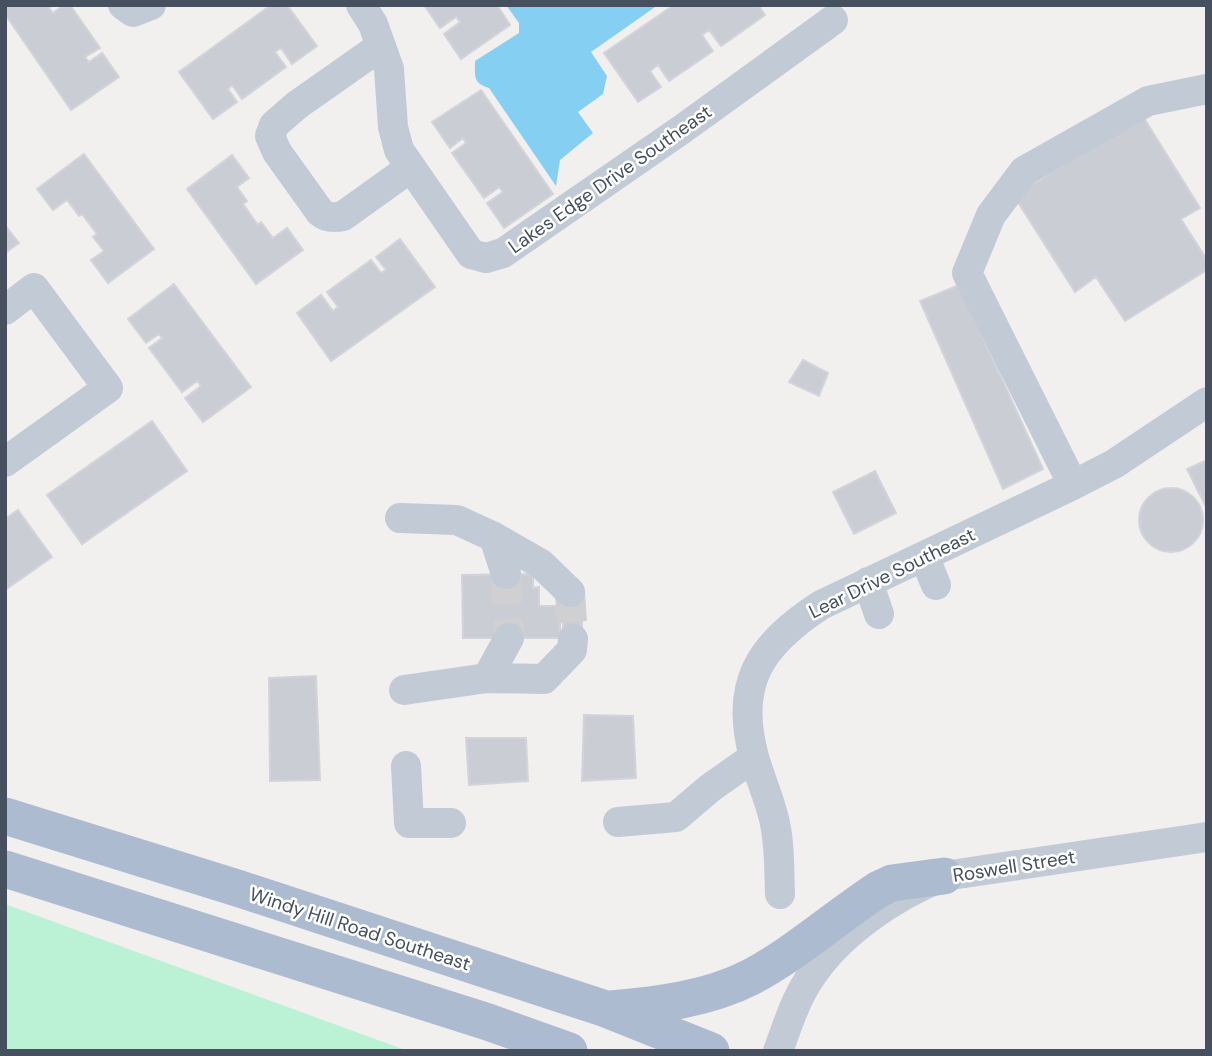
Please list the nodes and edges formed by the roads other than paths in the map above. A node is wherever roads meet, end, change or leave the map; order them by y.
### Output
1 (124, 5) edge
2 (151, 5) edge
3 (361, 5) edge
4 (833, 19) dead end
5 (382, 47) junction
6 (1207, 89) edge
7 (410, 168) junction
8 (5, 310) edge
9 (1207, 402) edge
10 (5, 463) edge
11 (1073, 485) junction
12 (400, 518) dead end
13 (494, 537) junction
14 (923, 556) junction
15 (506, 575) tunnel mouth
16 (868, 582) junction
17 (936, 585) dead end
18 (570, 592) tunnel mouth
19 (879, 614) dead end
20 (509, 638) tunnel mouth
21 (573, 639) tunnel mouth
22 (487, 678) junction
23 (404, 690) dead end
24 (754, 757) junction
25 (406, 766) dead end
26 (5, 816) edge
27 (618, 822) dead end
28 (451, 823) dead end
29 (1207, 837) edge
30 (5, 843) edge
31 (116, 850) junction
32 (5, 869) edge
33 (944, 876) junction
34 (780, 894) dead end
35 (606, 1009) junction
36 (569, 1051) edge
37 (711, 1051) edge
38 (778, 1051) edge

1 - 2 street
3 - 5 street, Lakes Edge Drive Southeast
4 - 7 street, Lakes Edge Drive Southeast
5 - 7 street, Lakes Edge Drive Southeast
5 - 7 street
6 - 11 street
8 - 10 street
9 - 11 street, Lear Drive Southeast
11 - 14 street, Lear Drive Southeast
12 - 13 street
13 - 15 street
13 - 18 street
14 - 16 street, Lear Drive Southeast
14 - 17 street
16 - 19 street
16 - 24 street, Lear Drive Southeast
20 - 22 street
21 - 22 street
22 - 23 street
24 - 27 street
24 - 34 street, Lear Drive Southeast
25 - 28 street
26 - 31 main road, Windy Hill Road Southeast
29 - 33 street, Roswell Street
30 - 31 main road
31 - 35 main road, Windy Hill Road Southeast
32 - 36 main road
33 - 35 main road
33 - 38 street, Roswell Street
35 - 37 main road, Windy Hill Road Southeast

